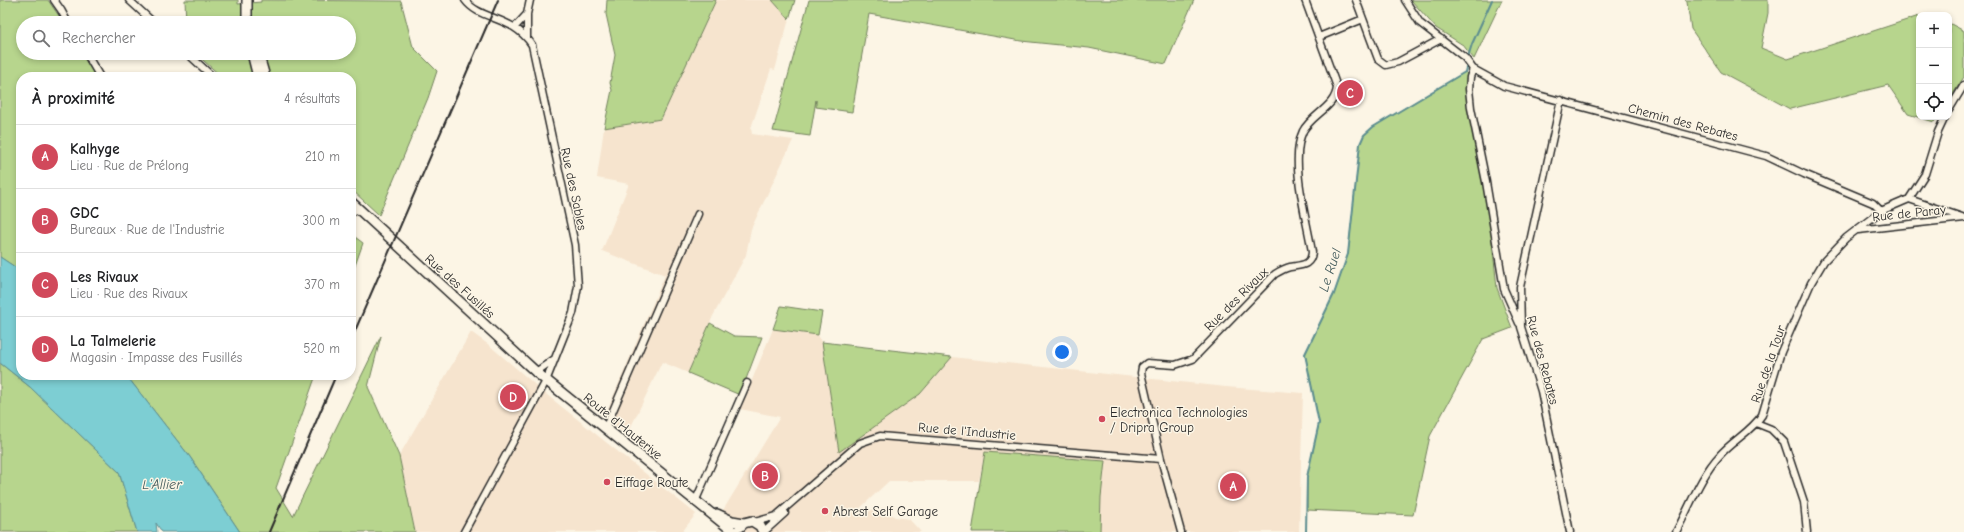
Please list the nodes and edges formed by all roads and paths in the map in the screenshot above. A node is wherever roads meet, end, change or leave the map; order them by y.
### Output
1 (54, 0) edge
2 (129, 0) edge
3 (247, 0) edge
4 (251, 0) edge
5 (465, 0) edge
6 (530, 0) edge
7 (1305, 0) edge
8 (1356, 0) edge
9 (1405, 0) edge
10 (527, 14) junction
11 (64, 16) edge
12 (146, 16) edge
13 (247, 16) edge
14 (252, 16) edge
15 (1363, 19) junction
16 (515, 27) junction
17 (1319, 37) junction
18 (527, 38) junction
19 (1441, 39) junction
20 (90, 60) edge
21 (194, 60) edge
22 (254, 60) edge
23 (260, 60) edge
24 (1473, 68) junction
25 (97, 72) edge
26 (207, 72) edge
27 (257, 72) edge
28 (264, 72) edge
29 (1964, 85) edge
30 (1560, 100) junction
31 (1952, 105) edge
32 (1944, 120) edge
33 (1909, 199) junction
34 (356, 210) edge
35 (1881, 211) junction
36 (698, 214) dead end
37 (1964, 218) edge
38 (1856, 230) junction
39 (1521, 326) junction
40 (553, 360) junction
41 (536, 372) junction
42 (546, 381) junction
43 (747, 383) dead end
44 (1756, 423) junction
45 (606, 429) junction
46 (1161, 459) junction
47 (795, 501) junction
48 (699, 504) junction
49 (755, 522) junction
50 (744, 523) junction
51 (464, 532) edge
52 (734, 532) edge
53 (738, 532) edge
54 (763, 532) edge
55 (1181, 532) edge
56 (1570, 532) edge
57 (1676, 532) edge
58 (1807, 532) edge

1 - 11 street
2 - 12 street
3 - 13 main road
4 - 14 main road
5 - 16 street, Rue des Sables
6 - 10 street
7 - 17 street, Rue des Rivaux
8 - 15 street
9 - 19 street, Chemin des Rebates
10 - 16 street
10 - 18 street
15 - 17 street
15 - 19 street
16 - 18 street, Rue des Sables
17 - 46 street, Rue des Rivaux
18 - 40 street, Rue des Sables
19 - 24 street, Chemin des Rebates
20 - 25 street
21 - 26 street
22 - 27 main road
23 - 28 main road
24 - 30 street, Chemin des Rebates
24 - 39 street
29 - 31 street
30 - 35 street, Chemin des Rebates
30 - 39 street, Rue des Rebates
32 - 33 street
33 - 35 street, Rue de la Tour
33 - 37 street
34 - 41 main road, Rue des Fusillés
35 - 38 street, Rue de la Tour
36 - 45 street
37 - 38 street, Rue de Paray
38 - 44 street, Rue de la Tour
39 - 56 street, Rue des Rebates
40 - 41 street
40 - 42 street, Rue des Sables
41 - 42 main road, Rue des Fusillés
42 - 45 main road, Route d'Hauterive
42 - 51 street, Rue des Sables
43 - 48 street
44 - 57 street, Rue de la Tour
44 - 58 street
45 - 48 main road, Route d'Hauterive
46 - 47 street, Rue de l'Industrie
46 - 55 street
47 - 49 street, Rue de l'Industrie
47 - 54 street, Rue de l'Industrie
48 - 50 main road, Route d'Hauterive
48 - 52 main road, Route d'Hauterive
49 - 50 main road
49 - 54 main road
50 - 53 main road

